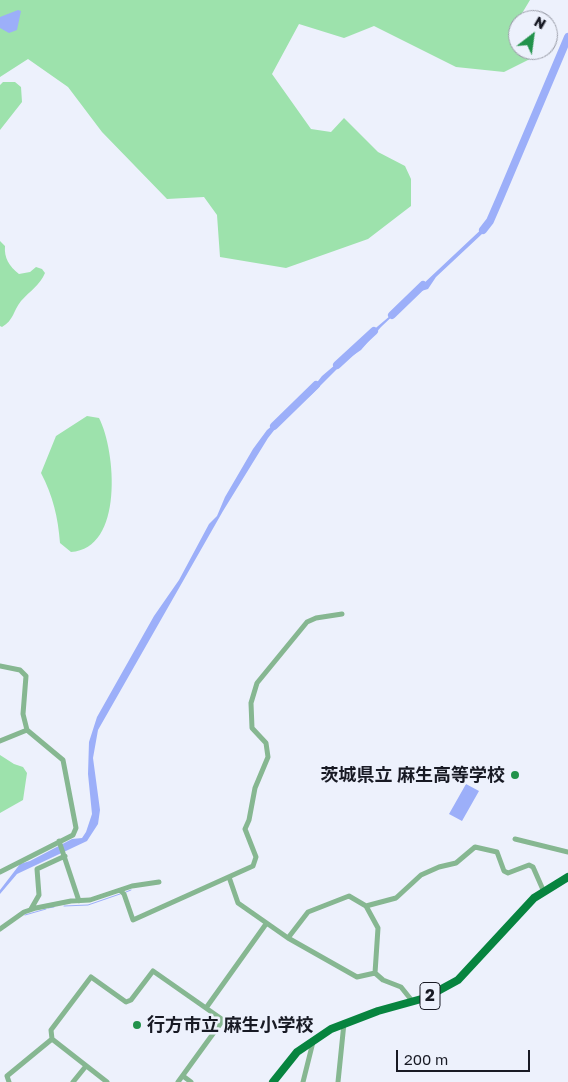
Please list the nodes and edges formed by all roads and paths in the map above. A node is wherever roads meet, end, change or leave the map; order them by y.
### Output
1 (342, 614) dead end
2 (0, 666) edge
3 (27, 730) junction
4 (0, 740) edge
5 (515, 838) dead end
6 (59, 842) junction
7 (568, 852) edge
8 (65, 855) junction
9 (0, 872) edge
10 (229, 877) junction
11 (568, 877) edge
12 (158, 882) dead end
13 (120, 890) junction
14 (544, 892) junction
15 (79, 901) junction
16 (366, 906) junction
17 (31, 910) junction
18 (266, 924) junction
19 (0, 929) edge
20 (288, 938) junction
21 (375, 973) junction
22 (413, 1002) junction
23 (206, 1008) junction
24 (344, 1023) junction
25 (52, 1039) junction
26 (314, 1039) junction
27 (86, 1066) junction
28 (183, 1076) junction
29 (9, 1082) edge
30 (73, 1082) edge
31 (107, 1082) edge
32 (178, 1082) edge
33 (192, 1082) edge
34 (273, 1082) edge
35 (303, 1082) edge
36 (338, 1082) edge

1 - 10 street
2 - 3 street
3 - 4 street
3 - 6 street
5 - 7 street
6 - 8 street
6 - 9 street
8 - 15 street
8 - 17 street
10 - 13 street
10 - 18 street
11 - 14 main road, 2
12 - 13 street
13 - 15 street
14 - 16 street
14 - 22 main road, 2
15 - 17 street
16 - 20 street
16 - 21 street
17 - 19 street
18 - 20 street
18 - 23 street
20 - 21 street
21 - 22 street
22 - 24 main road, 2
23 - 25 street
23 - 28 street
24 - 26 main road, 2
24 - 36 street
25 - 27 street
25 - 29 street
26 - 34 main road, 2
26 - 35 street
27 - 30 street
27 - 31 street
28 - 32 street
28 - 33 street

